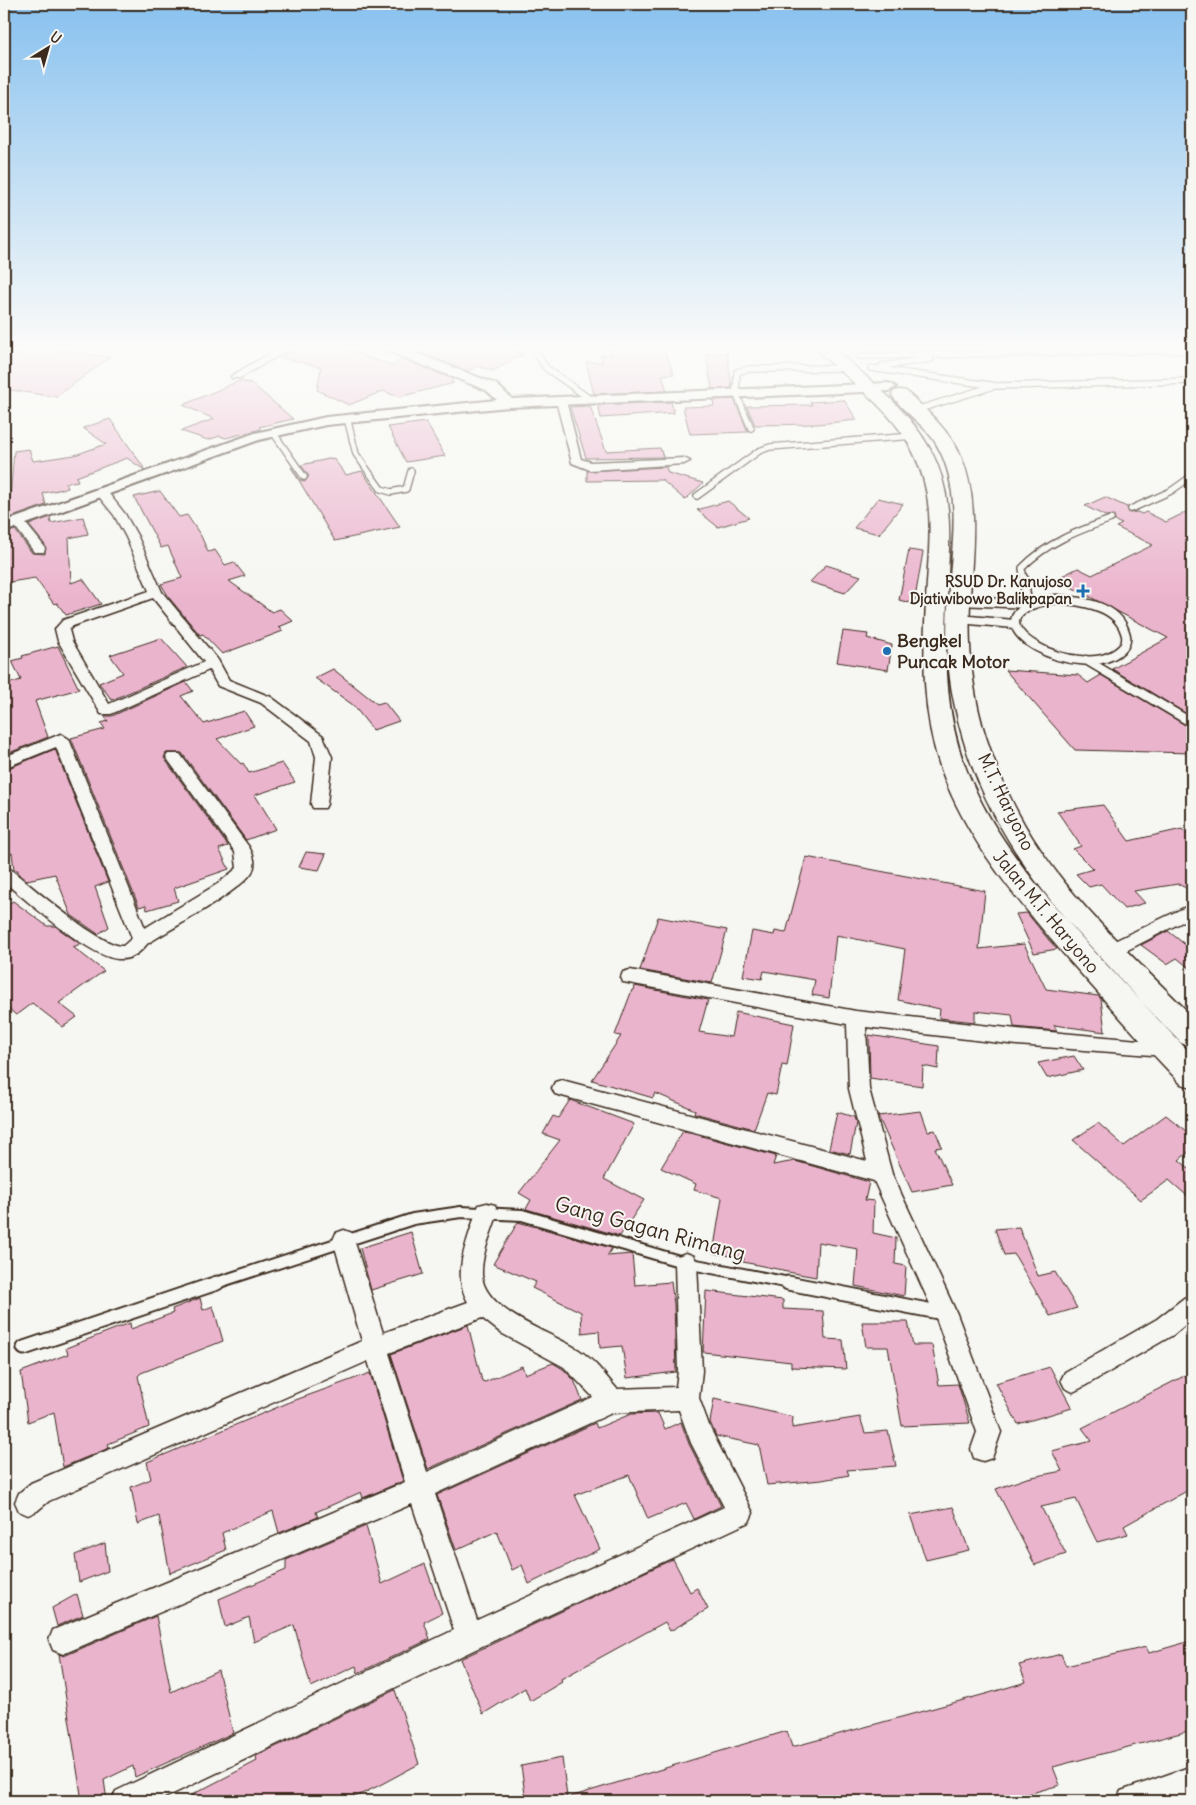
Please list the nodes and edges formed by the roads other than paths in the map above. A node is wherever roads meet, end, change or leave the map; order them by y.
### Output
1 (277, 431) edge
2 (350, 431) edge
3 (569, 431) edge
4 (910, 431) edge
5 (935, 431) edge
6 (273, 432) junction
7 (914, 436) junction
8 (684, 461) dead end
9 (411, 471) dead end
10 (1192, 476) edge
11 (304, 477) dead end
12 (102, 493) junction
13 (697, 496) dead end
14 (1131, 509) dead end
15 (1111, 519) dead end
16 (18, 522) junction
17 (4, 527) edge
18 (39, 549) dead end
19 (156, 593) junction
20 (950, 604) junction
21 (1028, 604) junction
22 (1014, 624) junction
23 (1086, 660) junction
24 (213, 663) junction
25 (1192, 723) edge
26 (174, 757) dead end
27 (4, 763) edge
28 (319, 804) dead end
29 (4, 873) edge
30 (1192, 910) edge
31 (141, 939) junction
32 (1112, 950) junction
33 (630, 976) dead end
34 (856, 1018) junction
35 (1192, 1035) edge
36 (1165, 1048) junction
37 (1192, 1075) edge
38 (562, 1088) dead end
39 (881, 1174) junction
40 (487, 1212) junction
41 (344, 1240) junction
42 (686, 1263) junction
43 (1192, 1305) edge
44 (484, 1307) junction
45 (946, 1314) junction
46 (374, 1347) junction
47 (24, 1348) dead end
48 (1073, 1380) dead end
49 (687, 1398) junction
50 (611, 1400) junction
51 (984, 1449) dead end
52 (418, 1489) junction
53 (28, 1502) dead end
54 (470, 1637) junction
55 (64, 1640) dead end
56 (1192, 1781) edge
57 (126, 1801) edge
58 (1131, 1801) edge

1 - 6 street
2 - 9 lane
3 - 8 street
4 - 7 highway, Jalan M.T. Haryono
5 - 20 highway, Jalan M.T. Haryono
6 - 11 lane
6 - 12 street
7 - 13 lane
7 - 20 highway, Jalan M.T. Haryono
10 - 14 lane
12 - 16 street
12 - 19 street
15 - 21 lane
16 - 17 street
16 - 18 street
19 - 24 street
19 - 24 street
20 - 21 lane
20 - 22 lane
20 - 32 highway, M.T. Haryono
20 - 36 highway, Jalan M.T. Haryono
21 - 22 lane
21 - 23 lane
22 - 23 lane
23 - 25 lane
24 - 28 street
26 - 31 street
27 - 31 street
29 - 31 street
30 - 32 street
32 - 35 highway, M.T. Haryono
33 - 34 street
34 - 36 street
34 - 39 street
36 - 37 highway, Jalan M.T. Haryono
38 - 39 street
39 - 45 street
40 - 41 lane, Gang Gagan Rimang
40 - 42 lane, Gang Gagan Rimang
40 - 44 street
41 - 46 street
41 - 47 lane
42 - 45 lane, Gang Gagan Rimang
42 - 49 street
43 - 48 street
44 - 46 street
44 - 50 street
45 - 51 street
46 - 52 street
46 - 53 street
49 - 50 street
49 - 54 street
50 - 52 street
52 - 54 street
52 - 55 street
54 - 57 street
56 - 58 street

